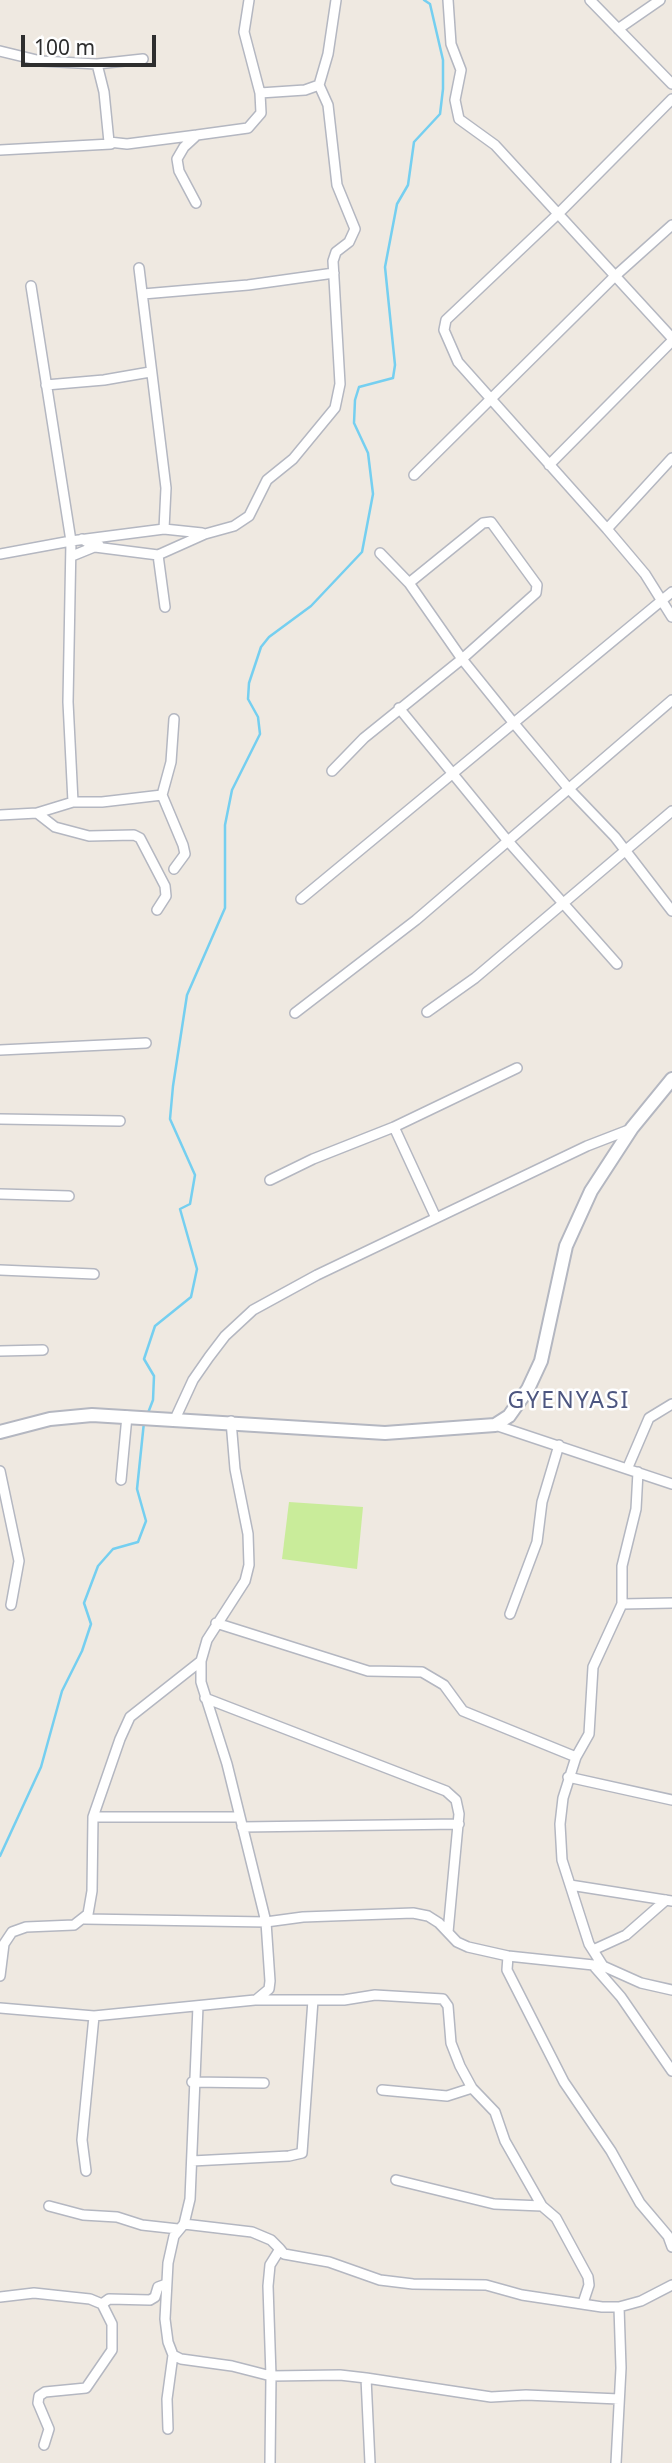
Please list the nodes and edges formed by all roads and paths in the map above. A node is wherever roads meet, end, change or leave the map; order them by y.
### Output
1 (249, 0) edge
2 (336, 0) edge
3 (449, 0) edge
4 (590, 0) edge
5 (660, 0) edge
6 (618, 29) junction
7 (0, 51) edge
8 (144, 60) dead end
9 (97, 64) junction
10 (672, 84) edge
11 (319, 85) junction
12 (260, 93) junction
13 (672, 99) edge
14 (197, 135) junction
15 (111, 144) junction
16 (0, 150) edge
17 (196, 203) dead end
18 (559, 214) junction
19 (672, 225) edge
20 (139, 268) dead end
21 (334, 273) junction
22 (614, 277) junction
23 (31, 286) dead end
24 (143, 294) junction
25 (672, 340) edge
26 (150, 372) junction
27 (47, 385) junction
28 (492, 398) junction
29 (672, 458) edge
30 (549, 465) junction
31 (414, 475) dead end
32 (164, 529) junction
33 (607, 529) junction
34 (205, 534) junction
35 (111, 536) junction
36 (82, 539) junction
37 (71, 541) junction
38 (95, 547) junction
39 (0, 554) edge
40 (380, 554) dead end
41 (158, 555) junction
42 (72, 556) junction
43 (409, 583) junction
44 (672, 592) edge
45 (662, 600) junction
46 (165, 607) dead end
47 (672, 617) edge
48 (462, 659) junction
49 (672, 700) edge
50 (399, 708) junction
51 (174, 719) dead end
52 (512, 722) junction
53 (332, 771) dead end
54 (452, 774) junction
55 (569, 789) junction
56 (162, 795) junction
57 (73, 802) junction
58 (672, 811) edge
59 (37, 813) junction
60 (0, 816) edge
61 (507, 840) junction
62 (626, 851) junction
63 (174, 869) dead end
64 (301, 899) dead end
65 (562, 904) junction
66 (158, 910) dead end
67 (672, 911) edge
68 (617, 964) dead end
69 (427, 1012) dead end
70 (295, 1013) dead end
71 (146, 1043) dead end
72 (0, 1050) edge
73 (517, 1068) dead end
74 (672, 1079) edge
75 (0, 1119) edge
76 (120, 1121) dead end
77 (394, 1127) junction
78 (632, 1128) junction
79 (271, 1180) dead end
80 (0, 1194) edge
81 (69, 1196) dead end
82 (436, 1218) junction
83 (0, 1270) edge
84 (94, 1274) dead end
85 (43, 1350) dead end
86 (0, 1351) edge
87 (672, 1404) edge
88 (140, 1416) junction
89 (175, 1419) junction
90 (230, 1421) junction
91 (495, 1425) junction
92 (0, 1432) edge
93 (559, 1446) junction
94 (628, 1467) junction
95 (0, 1471) edge
96 (638, 1472) junction
97 (121, 1479) dead end
98 (672, 1484) edge
99 (672, 1603) edge
100 (622, 1604) junction
101 (11, 1605) dead end
102 (510, 1614) dead end
103 (216, 1623) junction
104 (201, 1661) junction
105 (205, 1698) junction
106 (576, 1757) junction
107 (568, 1777) junction
108 (672, 1800) edge
109 (93, 1817) junction
110 (240, 1822) junction
111 (459, 1824) junction
112 (570, 1885) junction
113 (669, 1901) edge
114 (85, 1919) junction
115 (266, 1922) junction
116 (448, 1932) junction
117 (591, 1947) junction
118 (508, 1956) junction
119 (581, 1963) junction
120 (598, 1966) junction
121 (0, 1976) edge
122 (672, 1990) edge
123 (255, 2000) junction
124 (313, 2000) junction
125 (198, 2006) junction
126 (0, 2008) edge
127 (94, 2016) junction
128 (672, 2071) edge
129 (192, 2082) junction
130 (264, 2083) dead end
131 (472, 2088) junction
132 (382, 2090) dead end
133 (192, 2161) junction
134 (86, 2171) dead end
135 (396, 2180) dead end
136 (49, 2206) dead end
137 (542, 2206) junction
138 (181, 2226) junction
139 (672, 2247) edge
140 (280, 2249) junction
141 (166, 2284) junction
142 (672, 2285) edge
143 (0, 2297) edge
144 (583, 2303) junction
145 (102, 2304) junction
146 (619, 2307) junction
147 (173, 2355) junction
148 (271, 2376) junction
149 (366, 2378) junction
150 (619, 2399) junction
151 (168, 2429) dead end
152 (44, 2445) dead end
153 (270, 2463) edge
154 (370, 2463) edge
155 (616, 2463) edge

1 - 12 street
2 - 11 street
3 - 18 street
4 - 6 street
5 - 6 street
6 - 10 street
7 - 9 street
8 - 9 street
9 - 15 street
11 - 12 street
11 - 21 street
12 - 14 street
13 - 18 street
14 - 15 street
14 - 17 street
15 - 16 street
18 - 22 street
18 - 28 street
19 - 22 street
20 - 24 street
21 - 24 street
21 - 34 street
22 - 25 street
22 - 28 street
23 - 27 street
24 - 26 street
25 - 30 street
26 - 27 street
26 - 32 street
27 - 37 street
28 - 30 street
28 - 31 street
29 - 33 street
30 - 33 street
32 - 34 street
32 - 35 street
33 - 45 street
34 - 41 street
35 - 36 street
35 - 38 street
36 - 37 street
36 - 38 street
37 - 39 street
37 - 42 street
38 - 41 street
38 - 42 street
40 - 43 street
41 - 46 street
42 - 57 street
43 - 48 street
43 - 48 street
44 - 45 street
45 - 47 street
45 - 52 street
48 - 50 street
48 - 52 street
49 - 55 street
50 - 53 street
50 - 54 street
51 - 56 street
52 - 54 street
52 - 55 street
54 - 61 street
54 - 64 street
55 - 61 street
55 - 62 street
56 - 57 street
56 - 63 street
57 - 59 street
58 - 62 street
59 - 60 street
59 - 66 street
61 - 65 street
61 - 70 street
62 - 65 street
62 - 67 street
65 - 68 street
65 - 69 street
71 - 72 street
73 - 77 street
74 - 78 street
75 - 76 street
77 - 79 street
77 - 82 street
78 - 82 street
78 - 91 street
80 - 81 street
82 - 89 street
83 - 84 street
85 - 86 street
87 - 94 street
88 - 89 street
88 - 92 street
88 - 97 street
89 - 90 street
90 - 91 street
90 - 103 street
91 - 93 street
93 - 94 street
93 - 102 street
94 - 96 street
95 - 101 street
96 - 98 street
96 - 100 street
99 - 100 street
100 - 106 street
103 - 104 street
103 - 106 street
104 - 105 street
104 - 109 street
105 - 110 street
105 - 111 street
106 - 107 street
107 - 108 street
107 - 112 street
109 - 110 street
109 - 114 street
110 - 111 street
110 - 115 street
111 - 116 street
112 - 113 street
112 - 117 street
113 - 117 street
114 - 115 street
114 - 121 street
115 - 116 street
115 - 123 street
116 - 118 street
117 - 119 street
117 - 120 street
118 - 119 street
118 - 139 street
119 - 120 street
120 - 122 street
120 - 128 street
123 - 124 street
123 - 125 street
124 - 131 street
124 - 133 street
125 - 127 street
125 - 129 street
126 - 127 street
127 - 134 street
129 - 130 street
129 - 133 street
131 - 132 street
131 - 137 street
133 - 138 street
135 - 137 street
136 - 138 street
137 - 144 street
138 - 140 street
138 - 141 street
140 - 144 street
140 - 148 street
141 - 145 street
141 - 147 street
142 - 146 street
143 - 145 street
144 - 146 street
145 - 152 street
146 - 150 street
147 - 148 street
147 - 151 street
148 - 149 street
148 - 153 street
149 - 150 street
149 - 154 street
150 - 155 street

